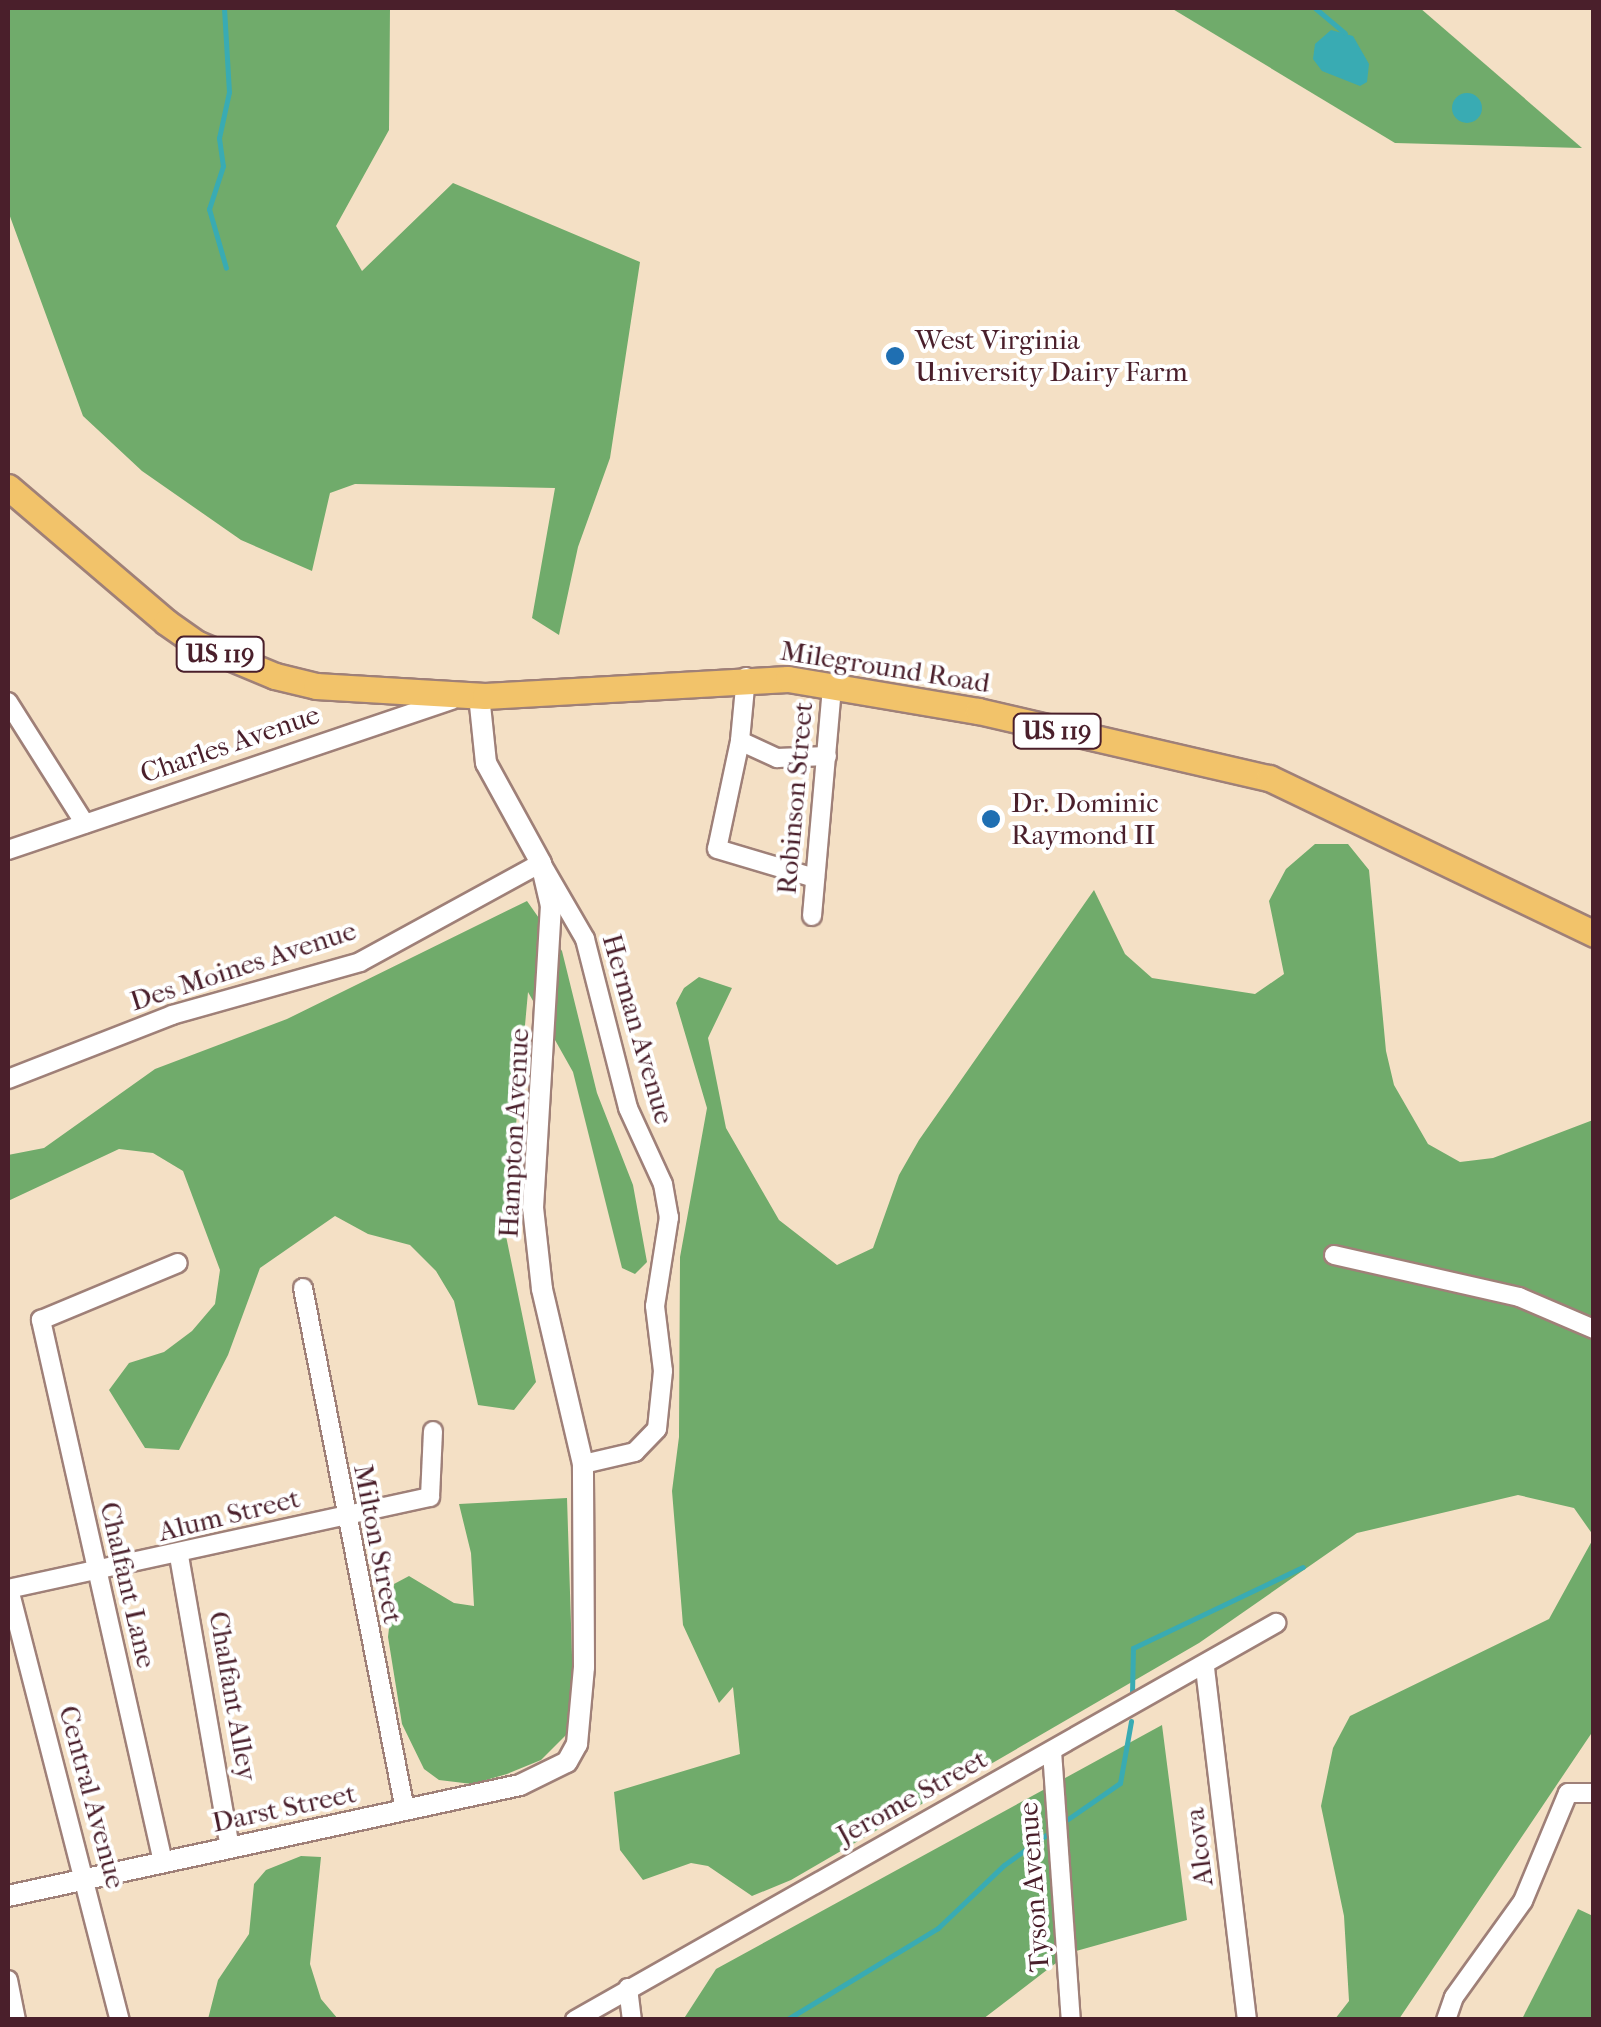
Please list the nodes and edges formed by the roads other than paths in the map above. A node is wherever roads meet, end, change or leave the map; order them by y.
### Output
1 (8, 486) edge
2 (746, 677) junction
3 (832, 686) junction
4 (478, 695) junction
5 (8, 702) edge
6 (740, 742) junction
7 (828, 756) junction
8 (85, 824) junction
9 (8, 850) edge
10 (541, 863) junction
11 (815, 878) junction
12 (812, 916) dead end
13 (1594, 934) edge
14 (8, 1078) edge
15 (1334, 1255) dead end
16 (178, 1263) dead end
17 (303, 1288) dead end
18 (1594, 1329) edge
19 (433, 1431) dead end
20 (584, 1464) junction
21 (343, 1514) junction
22 (179, 1556) junction
23 (95, 1575) junction
24 (8, 1589) edge
25 (1276, 1623) dead end
26 (1205, 1668) junction
27 (1052, 1751) junction
28 (567, 1762) joint
29 (1594, 1792) edge
30 (405, 1810) junction
31 (230, 1847) junction
32 (163, 1862) junction
33 (85, 1880) junction
34 (8, 1896) edge
35 (8, 1980) edge
36 (628, 1988) junction
37 (16, 2020) edge
38 (120, 2020) edge
39 (575, 2020) edge
40 (632, 2020) edge
41 (1070, 2020) edge
42 (1247, 2020) edge
43 (1446, 2020) edge

1 - 4 main road, US 119
2 - 3 main road, Mileground Road / US 119
2 - 4 main road, Mileground Road / US 119
2 - 6 street
3 - 7 street, Robinson Street
3 - 13 main road, Mileground Road / US 119
4 - 8 street, Charles Avenue
4 - 10 street, Hampton Avenue
5 - 8 street
6 - 7 street
6 - 11 street
7 - 11 street, Robinson Street
8 - 9 street, Charles Avenue
10 - 14 street, Des Moines Avenue
10 - 20 street, Hampton Avenue
10 - 20 street, Herman Avenue
11 - 12 street, Robinson Street
15 - 18 street
16 - 23 street, Chalfant Lane
17 - 21 street, Milton Street
19 - 21 street, Alum Street
20 - 28 street, Hampton Avenue
21 - 22 street, Alum Street
21 - 30 street, Milton Street
22 - 23 street, Alum Street
22 - 31 street, Chalfant Alley
23 - 24 street, Alum Street
23 - 32 street, Chalfant Lane
24 - 33 street, Central Avenue
25 - 26 street, Jerome Street
26 - 27 street, Jerome Street
26 - 42 street, Alcova
27 - 36 street, Jerome Street
27 - 41 street, Tyson Avenue
28 - 30 street, Darst Street
29 - 43 street
30 - 31 street, Darst Street
31 - 32 street, Darst Street
32 - 33 street, Darst Street
33 - 34 street, Darst Street
33 - 38 street, Central Avenue
35 - 37 street
36 - 39 street, Jerome Street
36 - 40 street

